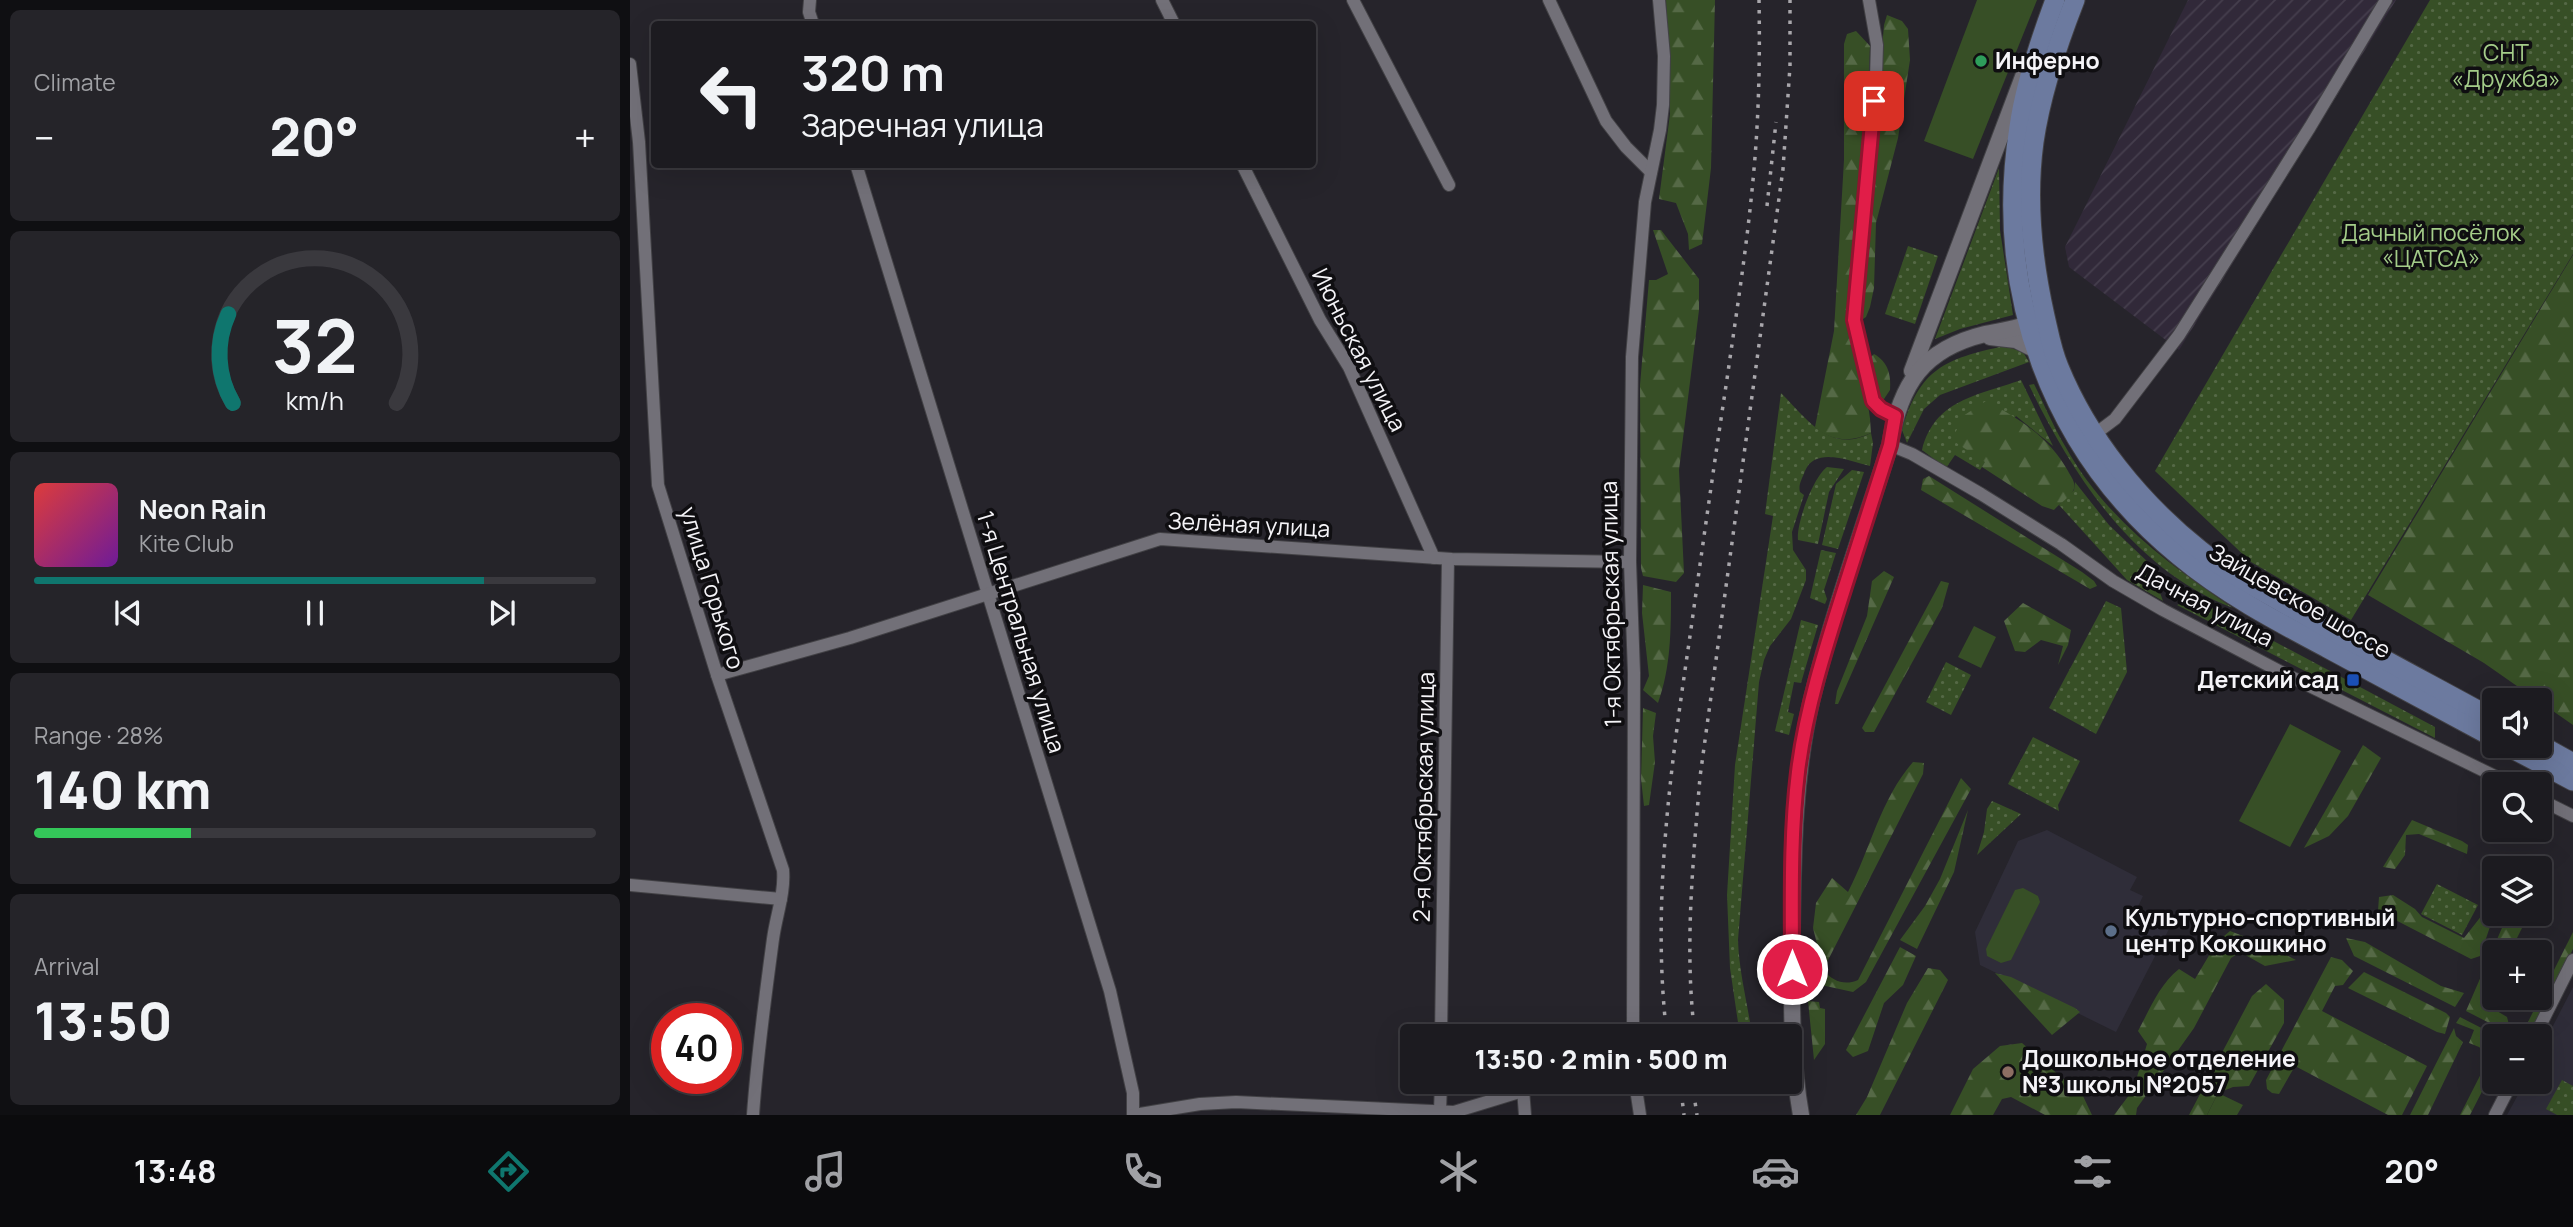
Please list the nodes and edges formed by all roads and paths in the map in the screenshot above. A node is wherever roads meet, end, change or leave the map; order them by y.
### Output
1 (810, 0) edge
2 (1161, 0) edge
3 (1353, 0) edge
4 (1549, 0) edge
5 (1659, 0) edge
6 (1869, 0) edge
7 (2075, 0) edge
8 (2386, 0) edge
9 (2052, 7) edge
10 (812, 21) edge
11 (1172, 21) edge
12 (630, 64) edge
13 (857, 168) edge
14 (1244, 168) edge
15 (1651, 172) junction
16 (1449, 185) dead end
17 (2042, 302) junction
18 (2028, 324) junction
19 (1977, 336) junction
20 (2036, 350) junction
21 (2055, 356) junction
22 (1895, 416) junction
23 (2095, 434) junction
24 (1890, 445) junction
25 (1434, 558) junction
26 (1448, 559) junction
27 (1630, 562) junction
28 (987, 592) junction
29 (717, 675) junction
30 (2482, 713) edge
31 (2482, 732) edge
32 (2552, 751) edge
33 (2530, 758) edge
34 (2573, 763) edge
35 (2486, 772) edge
36 (2573, 781) edge
37 (2552, 806) edge
38 (2573, 816) edge
39 (630, 885) edge
40 (781, 898) junction
41 (2573, 960) edge
42 (1441, 1024) edge
43 (1633, 1024) edge
44 (2541, 1024) edge
45 (1441, 1094) edge
46 (1509, 1094) edge
47 (1523, 1094) edge
48 (1637, 1094) edge
49 (2506, 1094) edge
50 (1440, 1111) junction
51 (753, 1115) edge
52 (1134, 1115) edge
53 (1525, 1115) edge
54 (1640, 1115) edge
55 (1801, 1115) edge
56 (2495, 1115) edge

1 - 10 street
2 - 11 street
3 - 16 street
4 - 15 street
5 - 15 street, 1-я Октябрьская улица
6 - 22 street
7 - 17 main road, Зайцевское шоссе
8 - 23 street
9 - 18 main road, Зайцевское шоссе
9 - 22 street
12 - 29 street, улица Горького
13 - 28 street, 1-я Центральная улица
14 - 25 street, Июньская улица
15 - 27 street, 1-я Октябрьская улица
17 - 18 street
17 - 21 main road, Зайцевское шоссе
18 - 19 street
18 - 20 main road, Зайцевское шоссе
18 - 21 street
19 - 20 street
19 - 22 street
20 - 31 main road, Зайцевское шоссе
21 - 23 main road, Зайцевское шоссе
22 - 24 street
23 - 30 main road, Зайцевское шоссе
24 - 35 street, Дачная улица
24 - 55 street
25 - 26 street, Зелёная улица
25 - 28 street, Зелёная улица
26 - 27 street, Зелёная улица
26 - 42 street, 2-я Октябрьская улица
27 - 43 street, 1-я Октябрьская улица
28 - 29 street, Зелёная улица
28 - 52 street, 1-я Центральная улица
29 - 40 street, улица Горького
32 - 34 main road
33 - 36 main road
37 - 38 street
39 - 40 street
40 - 51 street, улица Горького
41 - 44 street
45 - 50 street
46 - 50 street
47 - 53 street
48 - 54 street
49 - 56 street
50 - 52 street

